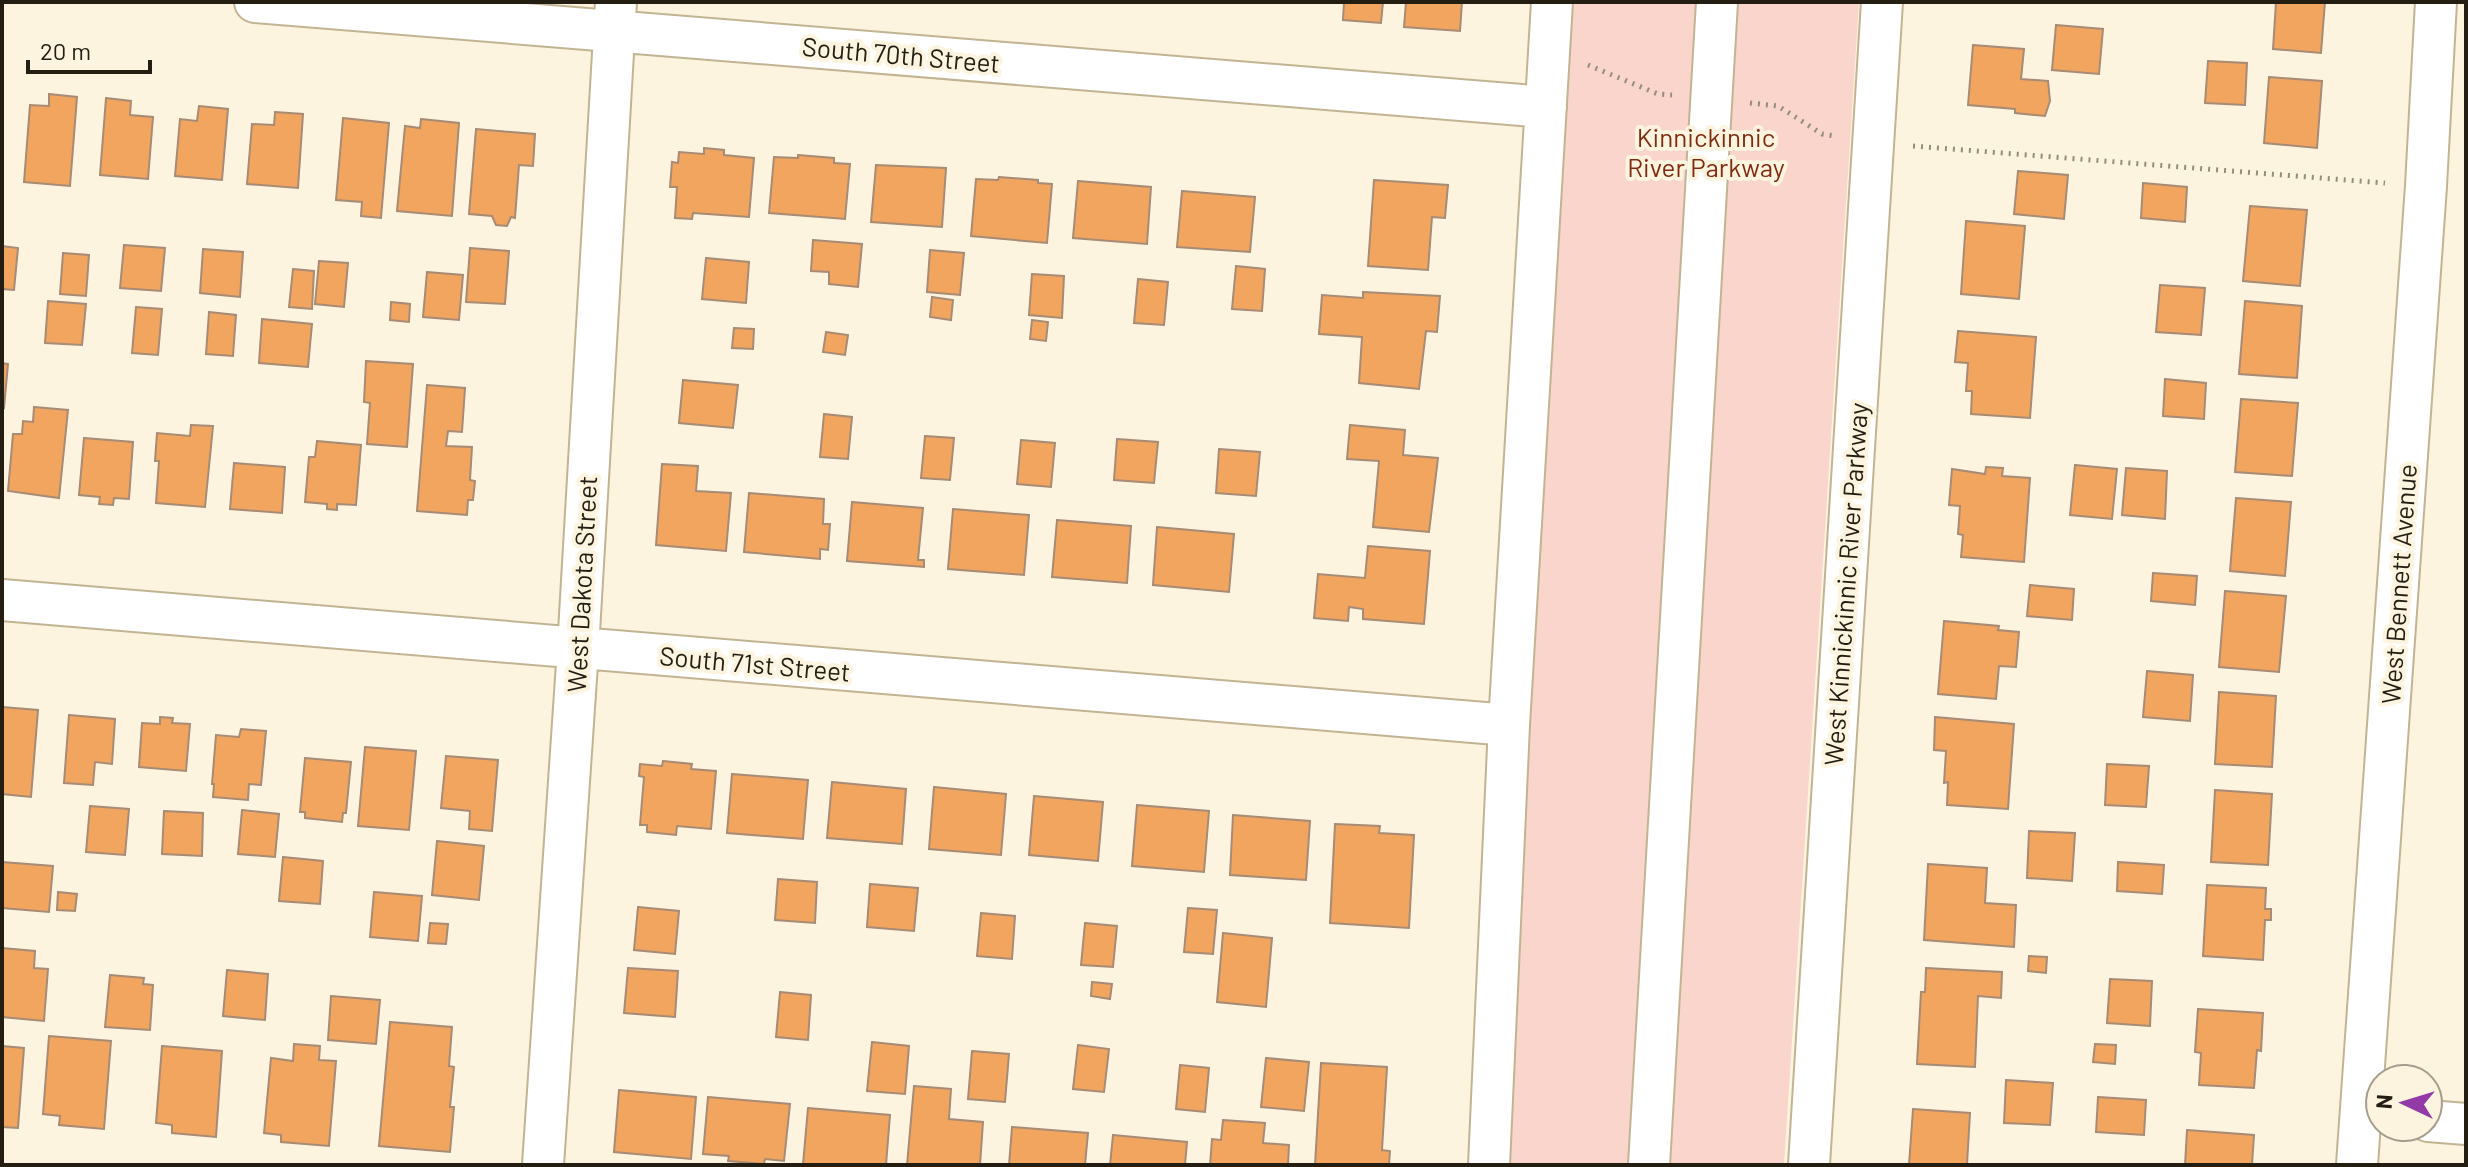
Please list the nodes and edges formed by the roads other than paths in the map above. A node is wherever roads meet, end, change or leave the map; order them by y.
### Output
1 (255, 2) edge
2 (1552, 2) edge
3 (1717, 2) edge
4 (1882, 2) edge
5 (2436, 2) edge
6 (615, 16) edge
7 (1546, 107) junction
8 (2, 600) edge
9 (578, 649) junction
10 (1509, 725) junction
11 (2373, 1063) edge
12 (2444, 1122) edge
13 (2466, 1124) edge
14 (2364, 1139) edge
15 (543, 1165) edge
16 (1489, 1165) edge
17 (1649, 1165) edge
18 (1809, 1165) edge
19 (2357, 1165) edge

1 - 6 street, South 70th Street
2 - 7 street
3 - 17 street
4 - 18 street, West Kinnickinnic River Parkway
5 - 11 street, West Bennett Avenue
6 - 7 street, South 70th Street
6 - 9 street, West Dakota Street
7 - 10 street
8 - 9 street, South 71st Street
9 - 10 street, South 71st Street
9 - 15 street, West Dakota Street
10 - 16 street
12 - 13 street
14 - 19 street, West Bennett Avenue

